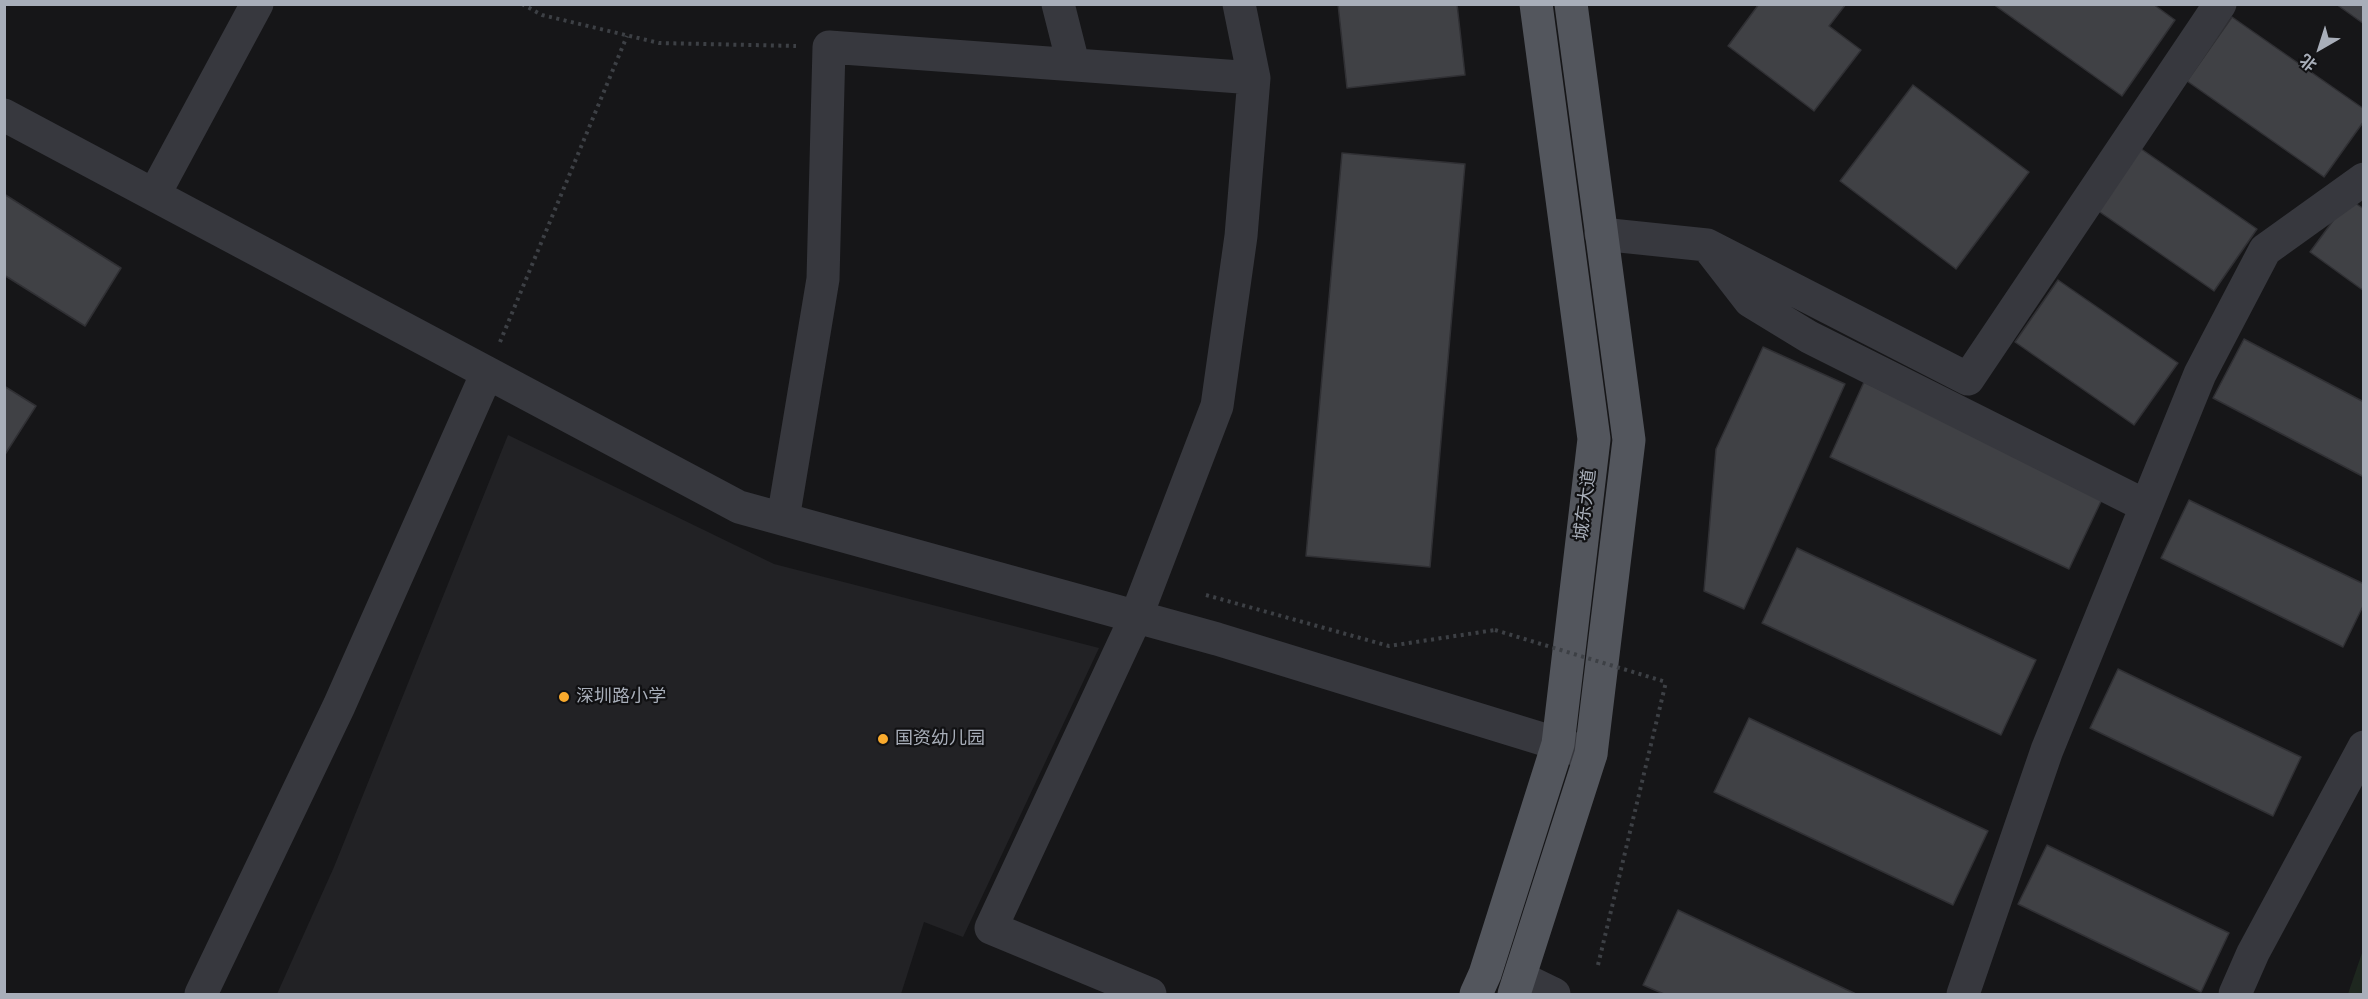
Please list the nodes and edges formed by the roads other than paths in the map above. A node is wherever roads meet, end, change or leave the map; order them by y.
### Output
1 (257, 4) edge
2 (1058, 4) edge
3 (1239, 4) edge
4 (1536, 4) edge
5 (1571, 4) edge
6 (2220, 4) edge
7 (1073, 63) junction
8 (1254, 78) junction
9 (4, 116) edge
10 (2364, 179) edge
11 (154, 195) junction
12 (1602, 234) junction
13 (1707, 246) junction
14 (487, 373) junction
15 (2146, 506) junction
16 (783, 519) junction
17 (1136, 617) junction
18 (1558, 744) junction
19 (2364, 747) edge
20 (1592, 754) junction
21 (1518, 986) edge
22 (201, 994) edge
23 (1150, 994) edge
24 (1476, 994) edge
25 (1554, 994) edge
26 (1963, 994) edge
27 (2235, 994) edge

1 - 11 street
2 - 7 street
3 - 8 street
4 - 18 main road, 城东大道
5 - 12 main road, 城东大道
6 - 13 street
7 - 8 street
7 - 16 street
8 - 17 street
9 - 11 street
10 - 15 street
11 - 14 street
12 - 13 street
12 - 20 main road, 城东大道
13 - 15 street
14 - 16 street
14 - 22 street
15 - 26 street
16 - 17 street
17 - 18 street
17 - 23 street
18 - 20 street
18 - 24 main road, 城东大道
19 - 27 street
20 - 21 main road, 城东大道
21 - 25 street

